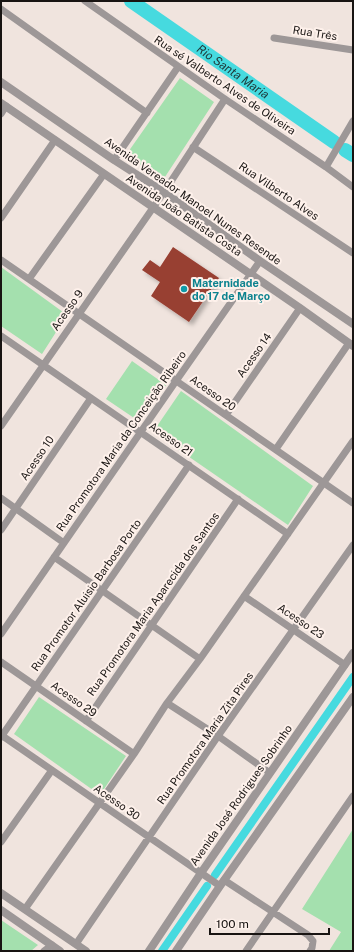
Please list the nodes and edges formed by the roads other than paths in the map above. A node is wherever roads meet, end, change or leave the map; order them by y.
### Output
1 (85, 1) edge
2 (1, 9) edge
3 (274, 38) dead end
4 (353, 50) edge
5 (178, 66) junction
6 (1, 82) edge
7 (225, 99) junction
8 (4, 105) edge
9 (147, 112) junction
10 (1, 114) edge
11 (353, 121) edge
12 (54, 140) junction
13 (193, 147) junction
14 (114, 160) junction
15 (326, 167) junction
16 (104, 174) junction
17 (353, 186) edge
18 (164, 192) junction
19 (152, 207) junction
20 (1, 218) edge
21 (353, 253) edge
22 (1, 260) edge
23 (260, 261) junction
24 (252, 275) junction
25 (29, 279) junction
26 (300, 308) junction
27 (79, 313) junction
28 (353, 324) edge
29 (1, 336) edge
30 (351, 345) edge
31 (43, 365) junction
32 (176, 380) junction
33 (91, 398) junction
34 (226, 415) junction
35 (1, 426) edge
36 (140, 432) junction
37 (353, 441) edge
38 (276, 449) junction
39 (189, 465) junction
40 (324, 483) junction
41 (1, 498) edge
42 (238, 499) junction
43 (353, 502) edge
44 (16, 508) junction
45 (1, 530) edge
46 (288, 534) junction
47 (64, 543) junction
48 (353, 545) edge
49 (54, 557) junction
50 (102, 591) junction
51 (244, 596) junction
52 (152, 625) junction
53 (294, 630) junction
54 (1, 634) edge
55 (353, 653) edge
56 (200, 659) junction
57 (1, 662) edge
58 (345, 665) junction
59 (36, 686) junction
60 (353, 697) edge
61 (167, 703) junction
62 (86, 721) junction
63 (1, 736) edge
64 (218, 736) junction
65 (134, 754) junction
66 (52, 770) junction
67 (270, 773) junction
68 (353, 796) edge
69 (100, 803) junction
70 (150, 838) junction
71 (1, 842) edge
72 (201, 873) junction
73 (222, 883) junction
74 (1, 894) edge
75 (25, 909) junction
76 (1, 910) edge
77 (272, 912) junction
78 (76, 944) junction
79 (52, 945) junction
80 (44, 951) edge
81 (60, 951) edge
82 (86, 951) edge
83 (149, 951) edge
84 (176, 951) edge
85 (246, 951) edge
86 (310, 951) edge

1 - 5 street, Rua sé Valberto Alves de Oliveira
2 - 9 street
3 - 4 street, Rua Três
5 - 7 street, Rua sé Valberto Alves de Oliveira
5 - 9 street
6 - 14 street, Avenida Vereador Manoel Nunes Resende
7 - 13 street, Acesso 9
7 - 15 street, Rua sé Valberto Alves de Oliveira
8 - 10 street
8 - 12 street, Avenida João Batista Costa
9 - 14 street
11 - 15 street
12 - 16 street, Avenida João Batista Costa
12 - 20 street
13 - 18 street, Acesso 9
13 - 21 street, Rua Vilberto Alves
14 - 18 street, Avenida Vereador Manoel Nunes Resende
15 - 17 street, Rua sé Valberto Alves de Oliveira
16 - 19 street, Avenida João Batista Costa
16 - 25 street
18 - 19 street, Acesso 9
18 - 23 street, Avenida Vereador Manoel Nunes Resende
19 - 24 street, Avenida João Batista Costa
19 - 27 street, Acesso 9
22 - 25 street, Acesso 20
23 - 24 street, Rua Promotora Maria da Conceição Ribeiro
23 - 28 street, Avenida Vereador Manoel Nunes Resende
24 - 26 street, Avenida João Batista Costa
24 - 32 street, Rua Promotora Maria da Conceição Ribeiro
25 - 27 street, Acesso 20
26 - 30 street, Avenida João Batista Costa
26 - 34 street, Acesso 14
27 - 31 street, Acesso 9
27 - 32 street, Acesso 20
29 - 31 street, Acesso 21
30 - 38 street
31 - 33 street, Acesso 21
31 - 35 street, Acesso 9
32 - 34 street, Acesso 20
32 - 36 street, Rua Promotora Maria da Conceição Ribeiro
33 - 36 street, Acesso 21
33 - 44 street, Acesso 10
34 - 38 street, Acesso 20
36 - 39 street, Acesso 21
36 - 47 street, Rua Promotora Maria da Conceição Ribeiro
37 - 40 street
38 - 40 street, Acesso 20
39 - 42 street, Acesso 21
39 - 50 street, Rua Promotor Aluisio Barbosa Porto
40 - 43 street, Acesso 20
40 - 46 street
41 - 44 street
42 - 46 street, Acesso 21
42 - 52 street, Rua Promotora Maria Aparecida dos Santos
44 - 45 street, Acesso 10
44 - 47 street
46 - 51 street
47 - 49 street, Rua Promotora Maria da Conceição Ribeiro
48 - 53 street, Rua Promotora Maria Zita Pires
49 - 50 street
49 - 54 street, Rua Promotora Maria da Conceição Ribeiro
50 - 52 street
50 - 59 street, Rua Promotor Aluisio Barbosa Porto
51 - 53 street, Acesso 23
51 - 56 street
52 - 56 street
52 - 62 street, Rua Promotora Maria Aparecida dos Santos
53 - 58 street, Acesso 23
53 - 64 street, Rua Promotora Maria Zita Pires
55 - 58 street, Avenida José Rodrigues Sobrinho
56 - 61 street
57 - 59 street, Acesso 29
58 - 67 street, Avenida José Rodrigues Sobrinho
59 - 62 street, Acesso 29
59 - 63 street, Rua Promotor Aluisio Barbosa Porto
60 - 73 street
61 - 64 street
61 - 65 street
62 - 65 street, Acesso 29
63 - 66 street, Acesso 30
64 - 67 street
64 - 70 street, Rua Promotora Maria Zita Pires
65 - 69 street
66 - 69 street, Acesso 30
66 - 71 street
67 - 72 street, Avenida José Rodrigues Sobrinho
68 - 77 street
69 - 70 street, Acesso 30
69 - 75 street
70 - 72 street, Acesso 30
70 - 78 street, Rua Promotora Maria Zita Pires
72 - 73 street, Acesso 30
72 - 83 street, Avenida José Rodrigues Sobrinho
73 - 77 street, Acesso 30
73 - 84 street
74 - 75 street
75 - 78 street
76 - 79 street
77 - 85 street
77 - 86 street, Acesso 30
78 - 82 street
79 - 80 street
79 - 81 street

